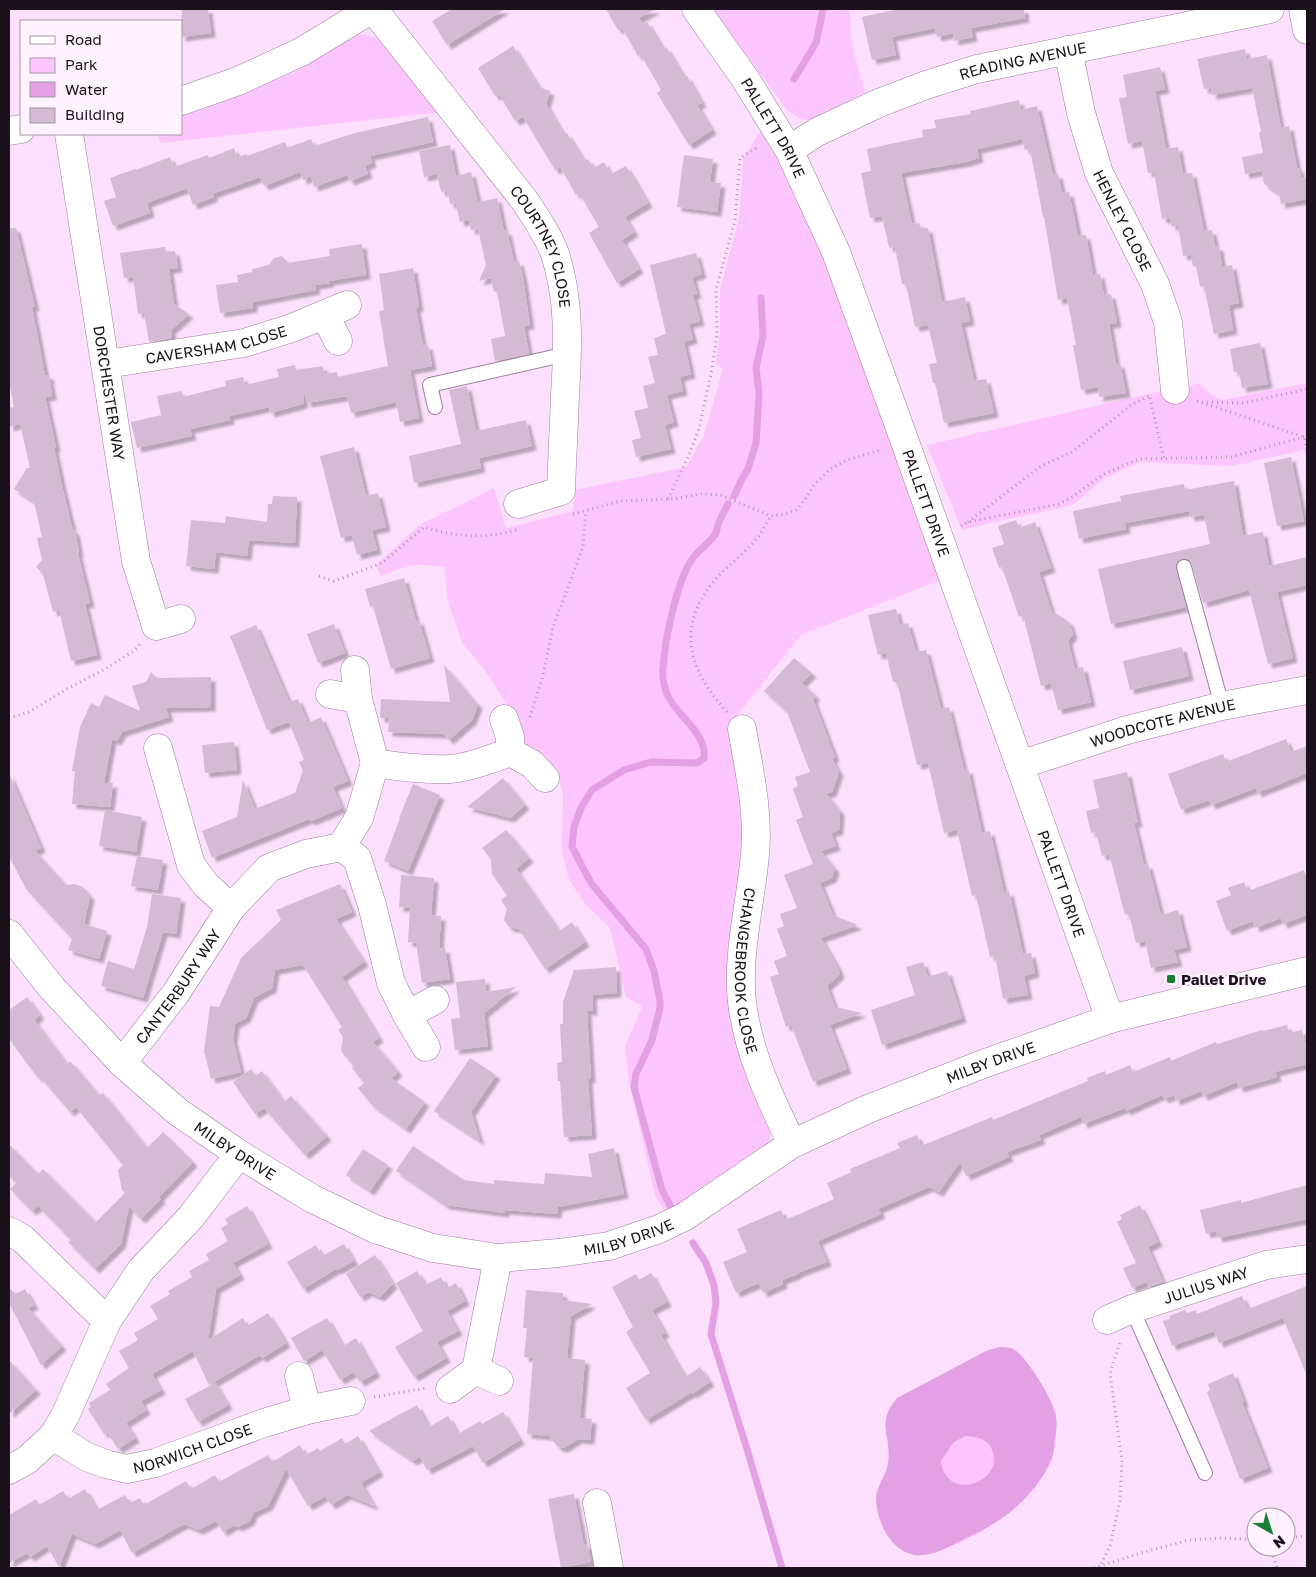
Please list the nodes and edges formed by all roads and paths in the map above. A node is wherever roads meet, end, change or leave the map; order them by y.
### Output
1 (372, 9) edge
2 (696, 9) edge
3 (1270, 9) edge
4 (1302, 9) edge
5 (1307, 30) edge
6 (1068, 50) junction
7 (182, 101) edge
8 (68, 135) edge
9 (784, 142) junction
10 (338, 340) dead end
11 (567, 354) junction
12 (106, 364) junction
13 (1307, 389) edge
14 (1174, 396) junction
15 (435, 407) dead end
16 (1306, 437) edge
17 (906, 442) junction
18 (1307, 450) edge
19 (1164, 458) junction
20 (668, 499) junction
21 (586, 511) junction
22 (571, 514) dead end
23 (522, 516) joint
24 (771, 516) junction
25 (968, 522) junction
26 (938, 535) junction
27 (1184, 567) dead end
28 (319, 576) dead end
29 (168, 623) joint
30 (354, 670) dead end
31 (1307, 690) edge
32 (330, 694) dead end
33 (358, 699) junction
34 (1222, 706) junction
35 (9, 718) edge
36 (517, 718) joint
37 (742, 729) joint
38 (158, 748) dead end
39 (510, 752) junction
40 (375, 763) junction
41 (1020, 765) junction
42 (545, 778) dead end
43 (341, 847) junction
44 (231, 908) junction
45 (9, 934) edge
46 (1307, 971) edge
47 (435, 1000) dead end
48 (407, 1015) junction
49 (1110, 1019) junction
50 (426, 1047) dead end
51 (122, 1063) junction
52 (792, 1144) junction
53 (239, 1154) junction
54 (9, 1231) edge
55 (498, 1258) junction
56 (1307, 1259) edge
57 (1132, 1309) junction
58 (1107, 1320) dead end
59 (107, 1321) junction
60 (299, 1376) dead end
61 (471, 1380) joint
62 (351, 1401) joint
63 (307, 1410) junction
64 (53, 1436) junction
65 (9, 1470) edge
66 (1205, 1473) dead end
67 (597, 1503) dead end
68 (1246, 1539) edge
69 (1100, 1567) edge
70 (609, 1568) edge
71 (1094, 1568) edge

1 - 7 street
1 - 11 street, COURTNEY CLOSE
2 - 9 street, PALLETT DRIVE
3 - 6 street, READING AVENUE
4 - 5 street
6 - 9 street, READING AVENUE
6 - 14 street, HENLEY CLOSE
8 - 12 street, DORCHESTER WAY
9 - 17 street, PALLETT DRIVE
9 - 20 path
10 - 12 street, CAVERSHAM CLOSE
11 - 15 lane
11 - 23 street, COURTNEY CLOSE
12 - 29 street, DORCHESTER WAY
13 - 14 path
14 - 16 path
14 - 19 path
14 - 25 path
16 - 18 path
16 - 19 path
17 - 24 path
17 - 26 street, PALLETT DRIVE
19 - 25 path
20 - 21 path
20 - 24 path
21 - 22 path
21 - 36 path
23 - 28 path
24 - 37 path
25 - 26 path
26 - 41 street, PALLETT DRIVE
27 - 34 lane
29 - 35 path
30 - 33 street
31 - 34 street, WOODCOTE AVENUE
32 - 33 street
33 - 40 street
34 - 41 street, WOODCOTE AVENUE
36 - 39 street
37 - 52 street, CHANGEBROOK CLOSE
38 - 44 street
39 - 40 street
39 - 42 street
40 - 43 street
41 - 49 street, PALLETT DRIVE
43 - 44 street, CANTERBURY WAY
43 - 48 street
44 - 51 street, CANTERBURY WAY
45 - 51 street, MILBY DRIVE
46 - 49 street, MILBY DRIVE
47 - 48 street
48 - 50 street
49 - 52 street, MILBY DRIVE
51 - 53 street, MILBY DRIVE
52 - 55 street, MILBY DRIVE
53 - 55 street, MILBY DRIVE
53 - 59 street
54 - 59 street
55 - 61 street
56 - 57 street, JULIUS WAY
57 - 58 street, JULIUS WAY
57 - 66 lane
57 - 69 path
59 - 64 street
60 - 63 street
61 - 62 path
62 - 63 street, NORWICH CLOSE
63 - 64 street, NORWICH CLOSE
64 - 65 street
67 - 70 street
68 - 69 path
69 - 71 path

